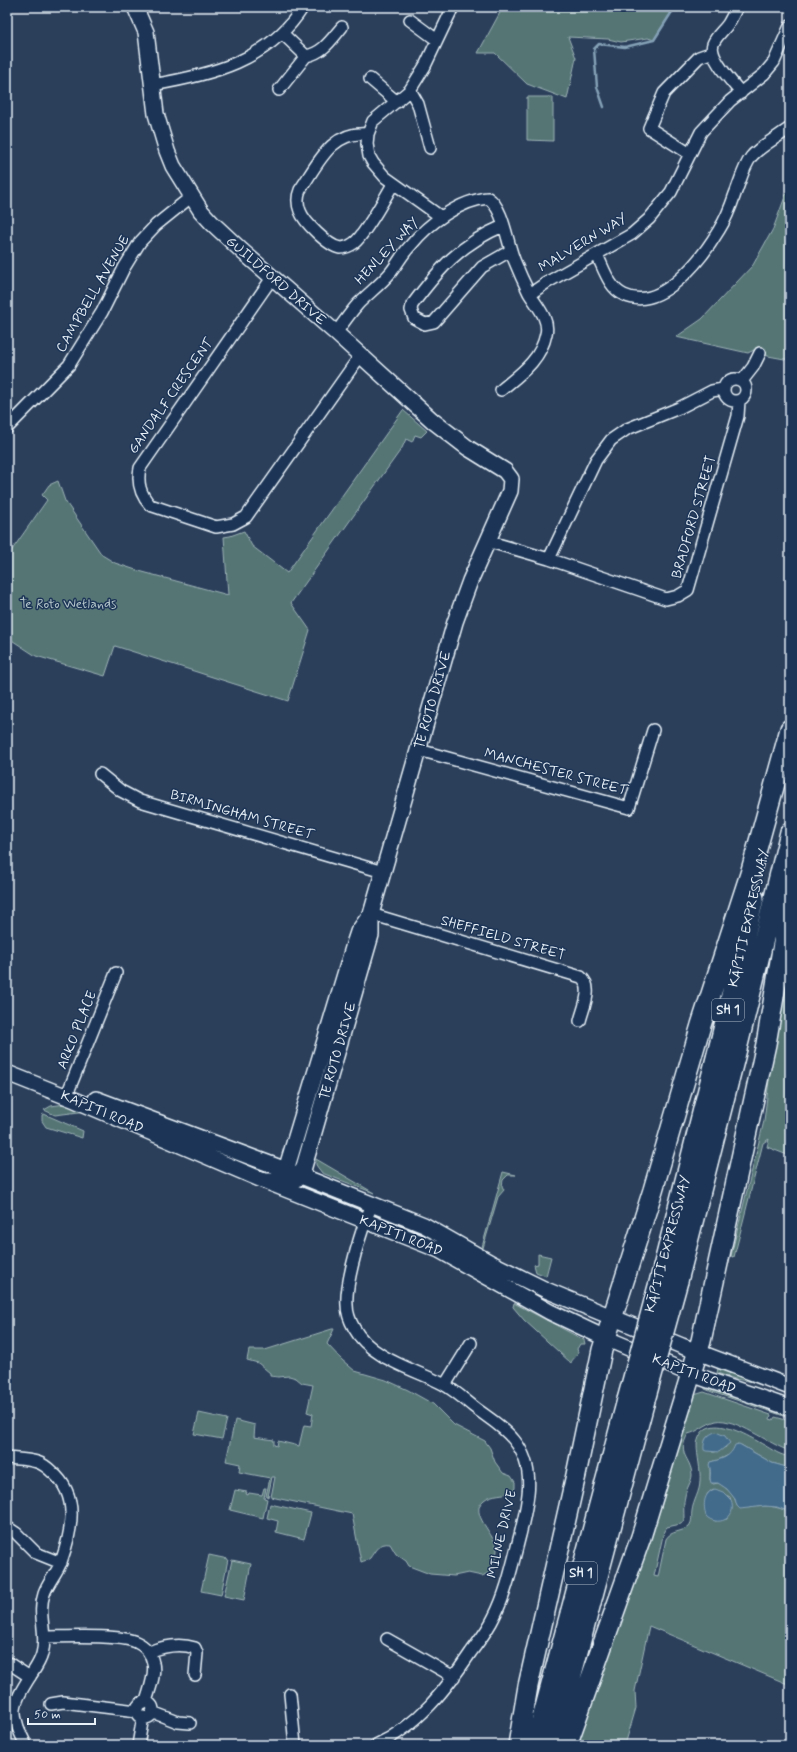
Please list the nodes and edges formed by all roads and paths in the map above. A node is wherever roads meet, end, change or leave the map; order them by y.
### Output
1 (135, 7) edge
2 (303, 7) edge
3 (453, 7) edge
4 (737, 7) edge
5 (410, 20) dead end
6 (790, 26) edge
7 (342, 27) dead end
8 (282, 33) junction
9 (437, 40) junction
10 (713, 52) junction
11 (306, 56) junction
12 (370, 79) dead end
13 (152, 85) junction
14 (280, 90) dead end
15 (410, 90) junction
16 (741, 92) junction
17 (397, 102) junction
18 (790, 128) edge
19 (368, 134) junction
20 (430, 148) dead end
21 (690, 154) junction
22 (393, 184) junction
23 (192, 196) junction
24 (442, 217) junction
25 (503, 226) junction
26 (510, 251) junction
27 (597, 255) junction
28 (272, 278) junction
29 (530, 294) junction
30 (336, 333) junction
31 (760, 353) dead end
32 (360, 356) junction
33 (742, 381) junction
34 (724, 389) junction
35 (500, 390) dead end
36 (739, 401) junction
37 (7, 428) edge
38 (510, 491) joint
39 (487, 541) junction
40 (549, 558) junction
41 (790, 729) edge
42 (653, 730) dead end
43 (790, 739) edge
44 (419, 750) junction
45 (100, 774) dead end
46 (790, 832) edge
47 (383, 872) junction
48 (790, 902) edge
49 (371, 914) junction
50 (116, 973) dead end
51 (580, 1021) dead end
52 (335, 1032) junction
53 (7, 1066) edge
54 (7, 1073) edge
55 (68, 1093) junction
56 (298, 1128) junction
57 (310, 1147) junction
58 (292, 1176) junction
59 (265, 1181) junction
60 (311, 1199) junction
61 (372, 1205) junction
62 (365, 1221) junction
63 (669, 1280) junction
64 (613, 1317) junction
65 (605, 1338) junction
66 (471, 1343) dead end
67 (698, 1352) junction
68 (691, 1374) junction
69 (445, 1385) junction
70 (790, 1387) edge
71 (635, 1402) junction
72 (790, 1408) edge
73 (7, 1458) edge
74 (7, 1527) edge
75 (61, 1563) junction
76 (44, 1637) junction
77 (388, 1639) dead end
78 (149, 1652) junction
79 (7, 1662) edge
80 (195, 1674) dead end
81 (30, 1677) junction
82 (454, 1677) junction
83 (290, 1694) dead end
84 (51, 1704) dead end
85 (144, 1714) junction
86 (190, 1723) dead end
87 (11, 1725) edge
88 (26, 1745) edge
89 (138, 1745) edge
90 (296, 1745) edge
91 (376, 1745) edge
92 (518, 1745) edge
93 (535, 1745) edge
94 (553, 1745) edge
95 (567, 1745) edge

1 - 13 main road, GUILDFORD DRIVE
2 - 8 street
3 - 9 street
4 - 10 street
5 - 9 street
6 - 16 street, MALVERN WAY
7 - 11 street
8 - 11 street
8 - 13 street
9 - 15 street
10 - 16 street
10 - 21 street
11 - 14 street
12 - 17 street
13 - 23 main road, GUILDFORD DRIVE
15 - 17 street
15 - 20 street
16 - 21 street, MALVERN WAY
17 - 19 street
18 - 27 street
19 - 22 street
19 - 22 street
21 - 27 street, MALVERN WAY
22 - 24 street
23 - 28 main road, GUILDFORD DRIVE
23 - 37 street, CAMPBELL AVENUE
24 - 25 street, HENLEY WAY
24 - 30 street, HENLEY WAY
25 - 26 street
25 - 26 street
26 - 29 street
27 - 29 street, MALVERN WAY
28 - 30 main road, GUILDFORD DRIVE
28 - 32 street, GANDALF CRESCENT
29 - 35 street
30 - 32 main road, GUILDFORD DRIVE
31 - 33 street
32 - 38 main road, GUILDFORD DRIVE
33 - 34 street
33 - 36 street, BRADFORD STREET
34 - 36 street
34 - 40 street
36 - 40 street, BRADFORD STREET
38 - 39 main road, TE ROTO DRIVE
39 - 40 street, BRADFORD STREET
39 - 44 main road, TE ROTO DRIVE
41 - 64 highway
42 - 44 street, MANCHESTER STREET
43 - 63 highway, KĀPITI EXPRESSWAY / SH 1
44 - 47 main road, TE ROTO DRIVE
45 - 47 street, BIRMINGHAM STREET
46 - 63 highway, KĀPITI EXPRESSWAY / SH 1
47 - 49 main road, TE ROTO DRIVE
48 - 67 highway
49 - 51 street, SHEFFIELD STREET
49 - 52 main road, TE ROTO DRIVE
50 - 55 street, ARKO PLACE
52 - 56 main road, TE ROTO DRIVE
52 - 57 main road, TE ROTO DRIVE
53 - 55 main road, KAPITI ROAD
54 - 55 main road, KAPITI ROAD
55 - 58 main road, KAPITI ROAD
55 - 59 main road, KAPITI ROAD
56 - 57 main road
56 - 58 main road, TE ROTO DRIVE
57 - 58 main road, TE ROTO DRIVE
58 - 59 main road
58 - 60 main road
58 - 61 main road, KAPITI ROAD
59 - 60 main road, KAPITI ROAD
60 - 62 main road, KAPITI ROAD
61 - 62 street, MILNE DRIVE
61 - 64 main road, KAPITI ROAD
62 - 65 main road, KAPITI ROAD
62 - 69 street, MILNE DRIVE
63 - 71 highway, KĀPITI EXPRESSWAY / SH 1, bridge
64 - 65 highway
64 - 67 main road, KAPITI ROAD
65 - 68 main road, KAPITI ROAD
65 - 92 highway
66 - 69 street
67 - 68 highway
67 - 70 main road, KAPITI ROAD
68 - 72 main road, KAPITI ROAD
68 - 95 highway
69 - 82 street, MILNE DRIVE
71 - 93 highway, KĀPITI EXPRESSWAY / SH 1
71 - 94 highway, KĀPITI EXPRESSWAY / SH 1
73 - 75 street
74 - 75 street
75 - 76 street
76 - 78 street
76 - 81 street
77 - 82 street
78 - 80 street
78 - 85 street
79 - 81 street
81 - 87 street
82 - 91 street, MILNE DRIVE
83 - 90 street
84 - 85 street
85 - 86 street
85 - 89 street
87 - 88 street

